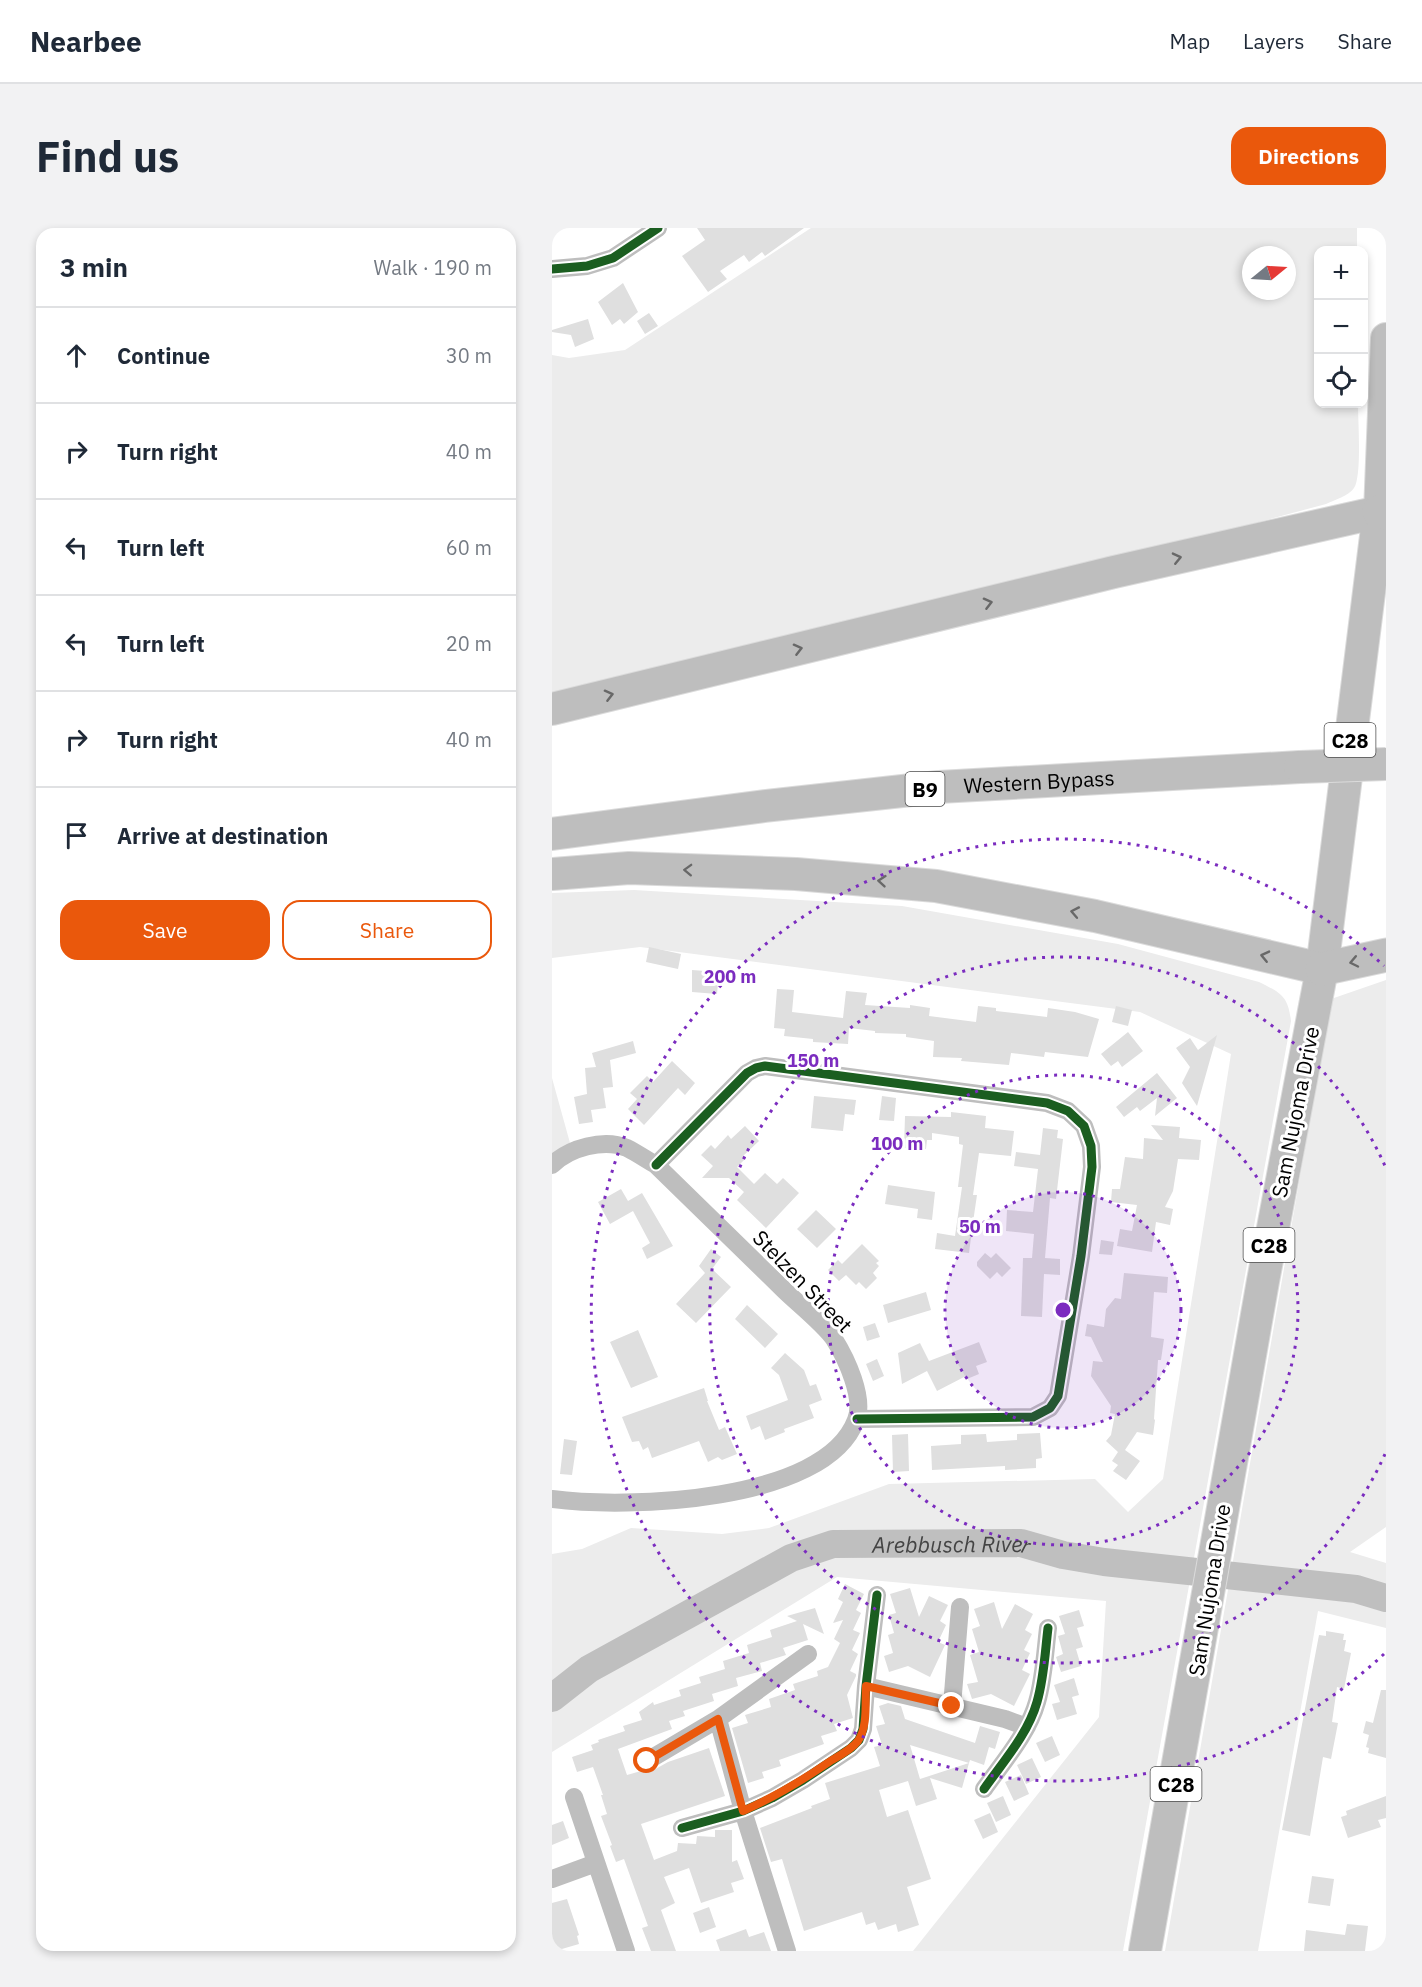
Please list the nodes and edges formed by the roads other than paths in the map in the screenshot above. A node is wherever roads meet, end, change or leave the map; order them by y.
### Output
1 (658, 228) edge
2 (552, 269) edge
3 (1386, 338) edge
4 (1382, 513) edge
5 (552, 709) edge
6 (1386, 764) edge
7 (552, 834) edge
8 (552, 874) edge
9 (1386, 955) edge
10 (1322, 969) junction
11 (552, 1165) edge
12 (656, 1165) junction
13 (857, 1419) junction
14 (552, 1499) edge
15 (877, 1595) dead end
16 (960, 1607) dead end
17 (1048, 1628) dead end
18 (808, 1654) dead end
19 (866, 1686) junction
20 (952, 1706) junction
21 (718, 1719) junction
22 (1027, 1726) junction
23 (647, 1761) dead end
24 (984, 1789) dead end
25 (574, 1797) dead end
26 (743, 1811) junction
27 (682, 1828) dead end
28 (596, 1863) junction
29 (552, 1879) edge
30 (626, 1951) edge
31 (787, 1951) edge
32 (1145, 1951) edge

1 - 2 street
3 - 4 main road, Sam Nujoma Drive / C28
5 -> 4 highway
4 - 10 highway, Sam Nujoma Drive / C28
6 - 7 highway, Western Bypass / B9, bridge
10 -> 8 highway
9 -> 10 highway
10 - 32 highway, Sam Nujoma Drive / C28
11 - 12 street, Stelzen Street
12 - 13 street, Stelzen Street
12 - 13 street
13 - 14 street
15 - 19 street
16 - 20 street
17 - 22 street
18 - 21 street
19 - 20 street
19 - 26 street
20 - 22 street
21 - 23 street
21 - 26 street
22 - 24 street
25 - 28 street
26 - 27 street
26 - 31 street
28 - 29 street
28 - 30 street

